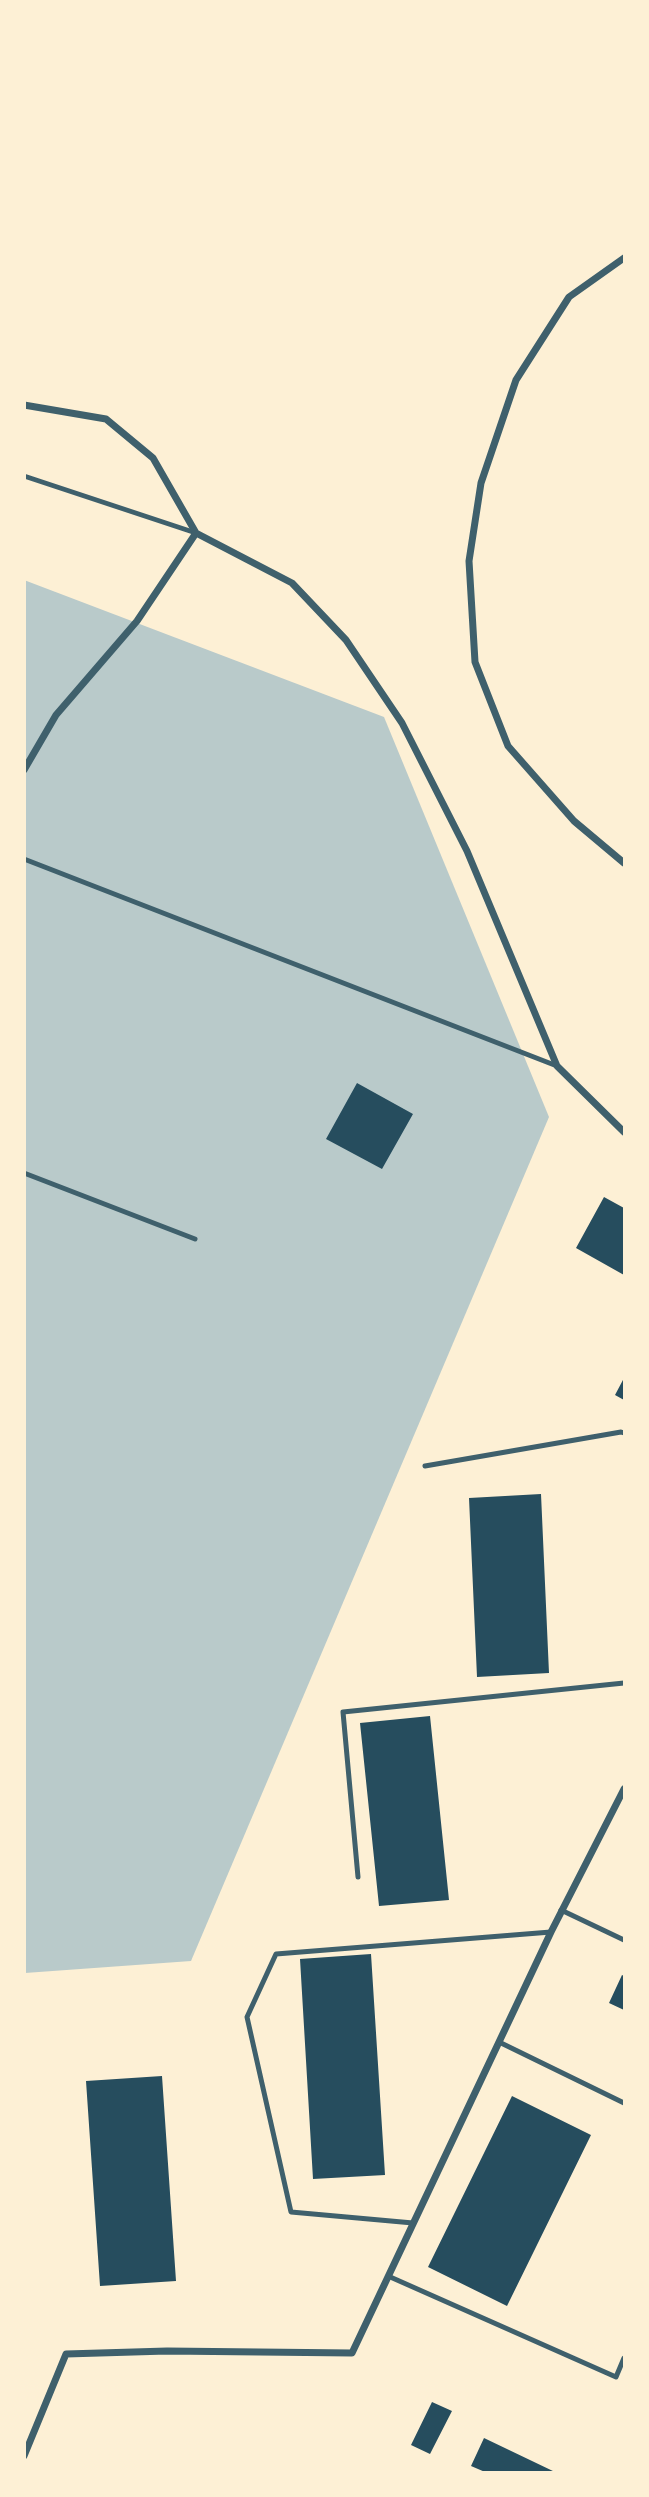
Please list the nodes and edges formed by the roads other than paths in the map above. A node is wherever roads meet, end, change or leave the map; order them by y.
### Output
1 (625, 258) edge
2 (24, 405) edge
3 (24, 476) edge
4 (196, 533) junction
5 (24, 770) edge
6 (24, 859) edge
7 (625, 863) edge
8 (557, 1066) junction
9 (625, 1132) edge
10 (24, 1173) edge
11 (195, 1239) dead end
12 (625, 1433) edge
13 (425, 1466) dead end
14 (625, 1683) edge
15 (625, 1789) edge
16 (358, 1877) dead end
17 (561, 1910) junction
18 (551, 1932) junction
19 (625, 1940) edge
20 (499, 2042) junction
21 (625, 2103) edge
22 (413, 2223) junction
23 (388, 2276) junction
24 (625, 2358) edge
25 (24, 2456) edge

1 - 7 street
2 - 4 street
3 - 4 lane
4 - 5 street
4 - 8 street
6 - 8 lane
8 - 9 street
10 - 11 lane
12 - 13 lane
14 - 16 lane
15 - 17 street
17 - 18 street
17 - 19 lane
18 - 20 street
18 - 22 lane
20 - 21 lane
20 - 22 street
22 - 23 street
23 - 24 lane
23 - 25 street

